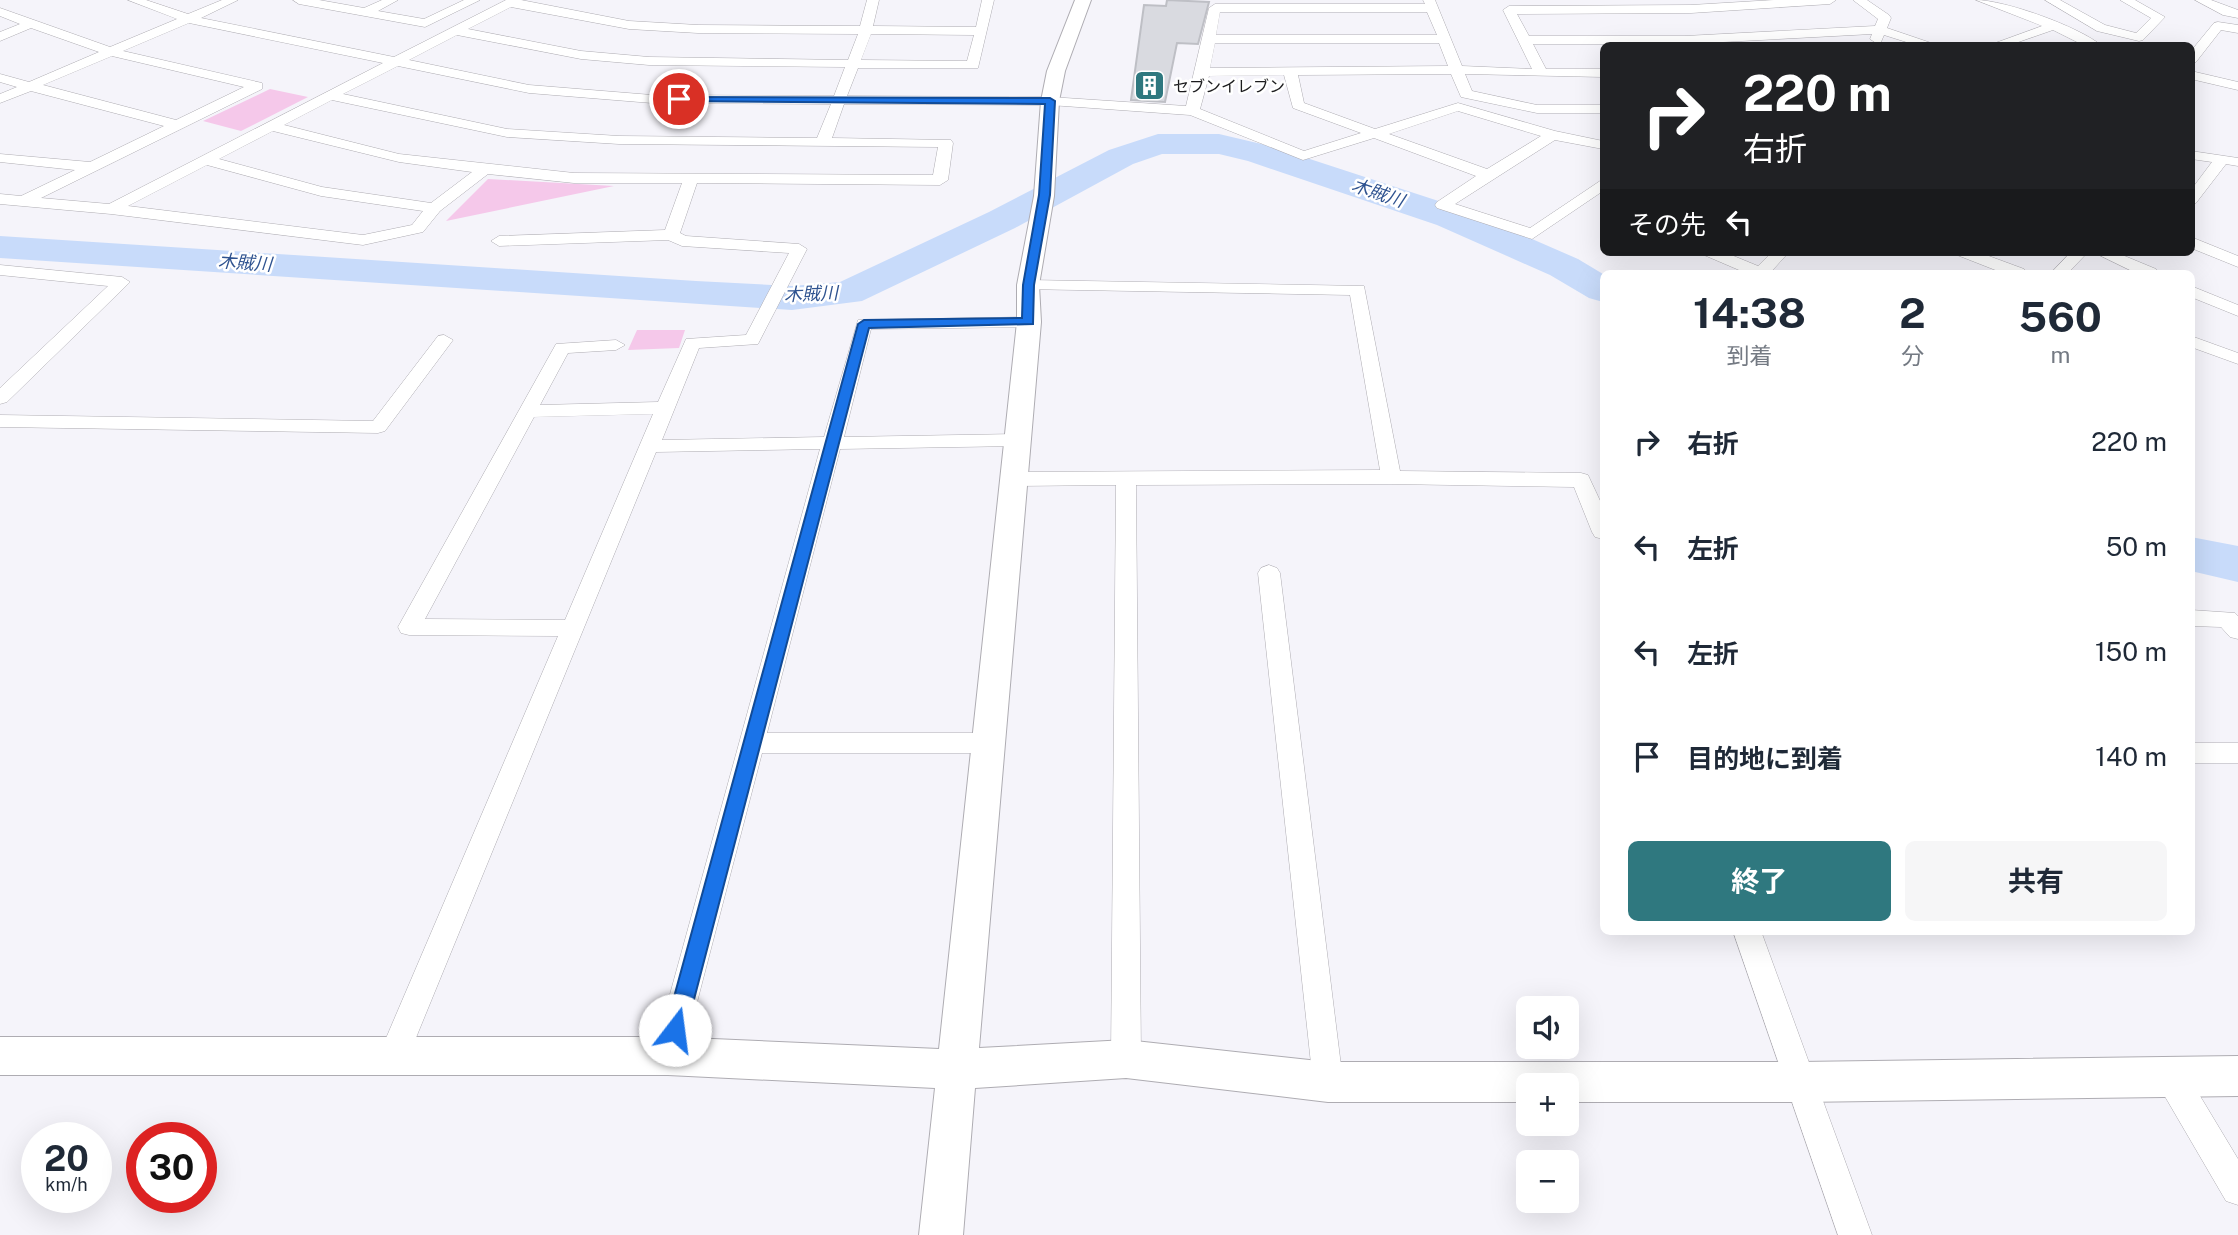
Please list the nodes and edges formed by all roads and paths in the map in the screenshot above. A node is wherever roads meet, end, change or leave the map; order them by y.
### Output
1 (134, 0) edge
2 (232, 0) edge
3 (392, 0) edge
4 (474, 0) edge
5 (873, 0) edge
6 (988, 0) edge
7 (1083, 0) edge
8 (1830, 0) edge
9 (1859, 0) edge
10 (1982, 0) edge
11 (2050, 0) edge
12 (2126, 0) edge
13 (2200, 0) edge
14 (307, 1) edge
15 (512, 2) edge
16 (1724, 3) edge
17 (1431, 4) edge
18 (0, 12) edge
19 (365, 12) junction
20 (2238, 14) edge
21 (189, 19) junction
22 (31, 24) junction
23 (2054, 26) junction
24 (2238, 29) edge
25 (1880, 30) junction
26 (456, 31) junction
27 (981, 31) junction
28 (865, 32) junction
29 (0, 37) edge
30 (1209, 38) junction
31 (1443, 39) junction
32 (1524, 40) junction
33 (1875, 42) edge
34 (1920, 42) edge
35 (2005, 42) edge
36 (2088, 42) edge
37 (111, 52) junction
38 (2195, 54) edge
39 (395, 63) junction
40 (853, 64) junction
41 (1454, 70) junction
42 (1290, 71) junction
43 (1203, 72) junction
44 (1541, 73) junction
45 (1600, 73) edge
46 (2195, 76) edge
47 (0, 78) edge
48 (2238, 86) edge
49 (26, 87) junction
50 (331, 96) junction
51 (0, 99) edge
52 (839, 101) junction
53 (1050, 101) junction
54 (1600, 109) edge
55 (1192, 111) junction
56 (177, 125) junction
57 (272, 127) junction
58 (1375, 133) junction
59 (1553, 135) junction
60 (822, 142) junction
61 (1600, 144) edge
62 (2195, 156) edge
63 (0, 158) edge
64 (206, 160) junction
65 (2230, 161) edge
66 (91, 167) junction
67 (485, 169) junction
68 (1488, 175) junction
69 (691, 178) junction
70 (1600, 186) edge
71 (2195, 196) edge
72 (1583, 198) junction
73 (0, 200) edge
74 (23, 201) junction
75 (1600, 206) edge
76 (111, 208) junction
77 (434, 208) junction
78 (671, 235) junction
79 (499, 241) dead end
80 (2195, 244) edge
81 (1720, 256) edge
82 (1777, 256) edge
83 (1973, 256) edge
84 (2076, 256) edge
85 (2110, 256) edge
86 (2238, 262) edge
87 (0, 270) edge
88 (1754, 270) edge
89 (1764, 270) edge
90 (2010, 270) edge
91 (2062, 270) edge
92 (2143, 270) edge
93 (1028, 285) junction
94 (2195, 293) edge
95 (2238, 311) edge
96 (1028, 322) junction
97 (444, 340) dead end
98 (2195, 343) edge
99 (616, 345) dead end
100 (2238, 359) edge
101 (4, 391) edge
102 (664, 408) junction
103 (527, 411) junction
104 (0, 421) edge
105 (1017, 440) junction
106 (833, 441) junction
107 (649, 446) junction
108 (1391, 477) junction
109 (1126, 478) junction
110 (1014, 479) junction
111 (1600, 525) edge
112 (1269, 573) dead end
113 (2195, 618) edge
114 (572, 628) junction
115 (2238, 631) edge
116 (752, 743) junction
117 (989, 743) junction
118 (2195, 753) edge
119 (2238, 753) edge
120 (1748, 935) edge
121 (0, 1056) edge
122 (668, 1056) junction
123 (393, 1057) junction
124 (1126, 1059) junction
125 (958, 1069) junction
126 (2238, 1076) edge
127 (2171, 1077) junction
128 (1328, 1082) junction
129 (1800, 1083) junction
130 (2238, 1189) edge
131 (941, 1235) edge
132 (1855, 1235) edge

1 - 21 street
2 - 21 street
3 - 19 street
4 - 19 street
5 - 28 street
6 - 27 street
7 - 53 street
8 - 16 street
9 - 25 street
10 - 23 street
11 - 12 street
13 - 20 street
14 - 19 street
15 - 26 street
15 - 28 street
16 - 32 street
17 - 30 street
17 - 31 street
18 - 22 street
21 - 37 street
21 - 39 street
22 - 29 street
22 - 37 street
23 - 35 street
23 - 36 street
24 - 38 street
25 - 32 street
25 - 33 street
25 - 34 street
26 - 39 street
26 - 40 street
27 - 28 street
27 - 40 street
28 - 40 street
30 - 31 street
30 - 43 street
31 - 41 street
32 - 44 street
37 - 49 street
37 - 56 street
39 - 50 street
39 - 52 street
40 - 52 street
41 - 42 street
41 - 44 street
41 - 54 street
42 - 43 street
42 - 58 street
43 - 55 street
44 - 45 street
46 - 48 street
47 - 49 street
49 - 51 street
49 - 56 street
50 - 57 street
50 - 60 street
52 - 53 street
52 - 60 street
53 - 55 street
53 - 93 street
55 - 58 street
56 - 66 street
57 - 64 street
57 - 67 street
58 - 59 street
58 - 68 street
59 - 61 street
59 - 68 street
60 - 69 street
62 - 65 street
63 - 66 street
64 - 76 street
64 - 77 street
65 - 71 street
66 - 74 street
67 - 69 street
67 - 77 street
68 - 72 street
69 - 78 street
70 - 72 street
72 - 75 street
73 - 74 street
74 - 76 street
76 - 77 street
78 - 79 street
78 - 102 street
80 - 86 street
81 - 88 street
82 - 89 street
83 - 90 street
84 - 91 street
85 - 92 street
87 - 101 street
93 - 96 street
93 - 108 street
94 - 95 street
96 - 105 street
96 - 106 street
97 - 104 street
98 - 100 street
99 - 103 street
102 - 103 street
102 - 107 street
103 - 114 street
105 - 106 street
105 - 110 street
106 - 107 street
106 - 116 street
107 - 114 street
108 - 109 street
108 - 111 street
109 - 110 street
109 - 124 street
110 - 117 street
112 - 128 street
113 - 115 street
114 - 123 street
116 - 117 street
116 - 122 street
117 - 125 street
118 - 119 street
120 - 129 street
121 - 123 street
122 - 123 street
122 - 125 street
124 - 125 street
124 - 128 street
125 - 131 street
126 - 127 street
127 - 129 street
127 - 130 street
128 - 129 street
129 - 132 street

